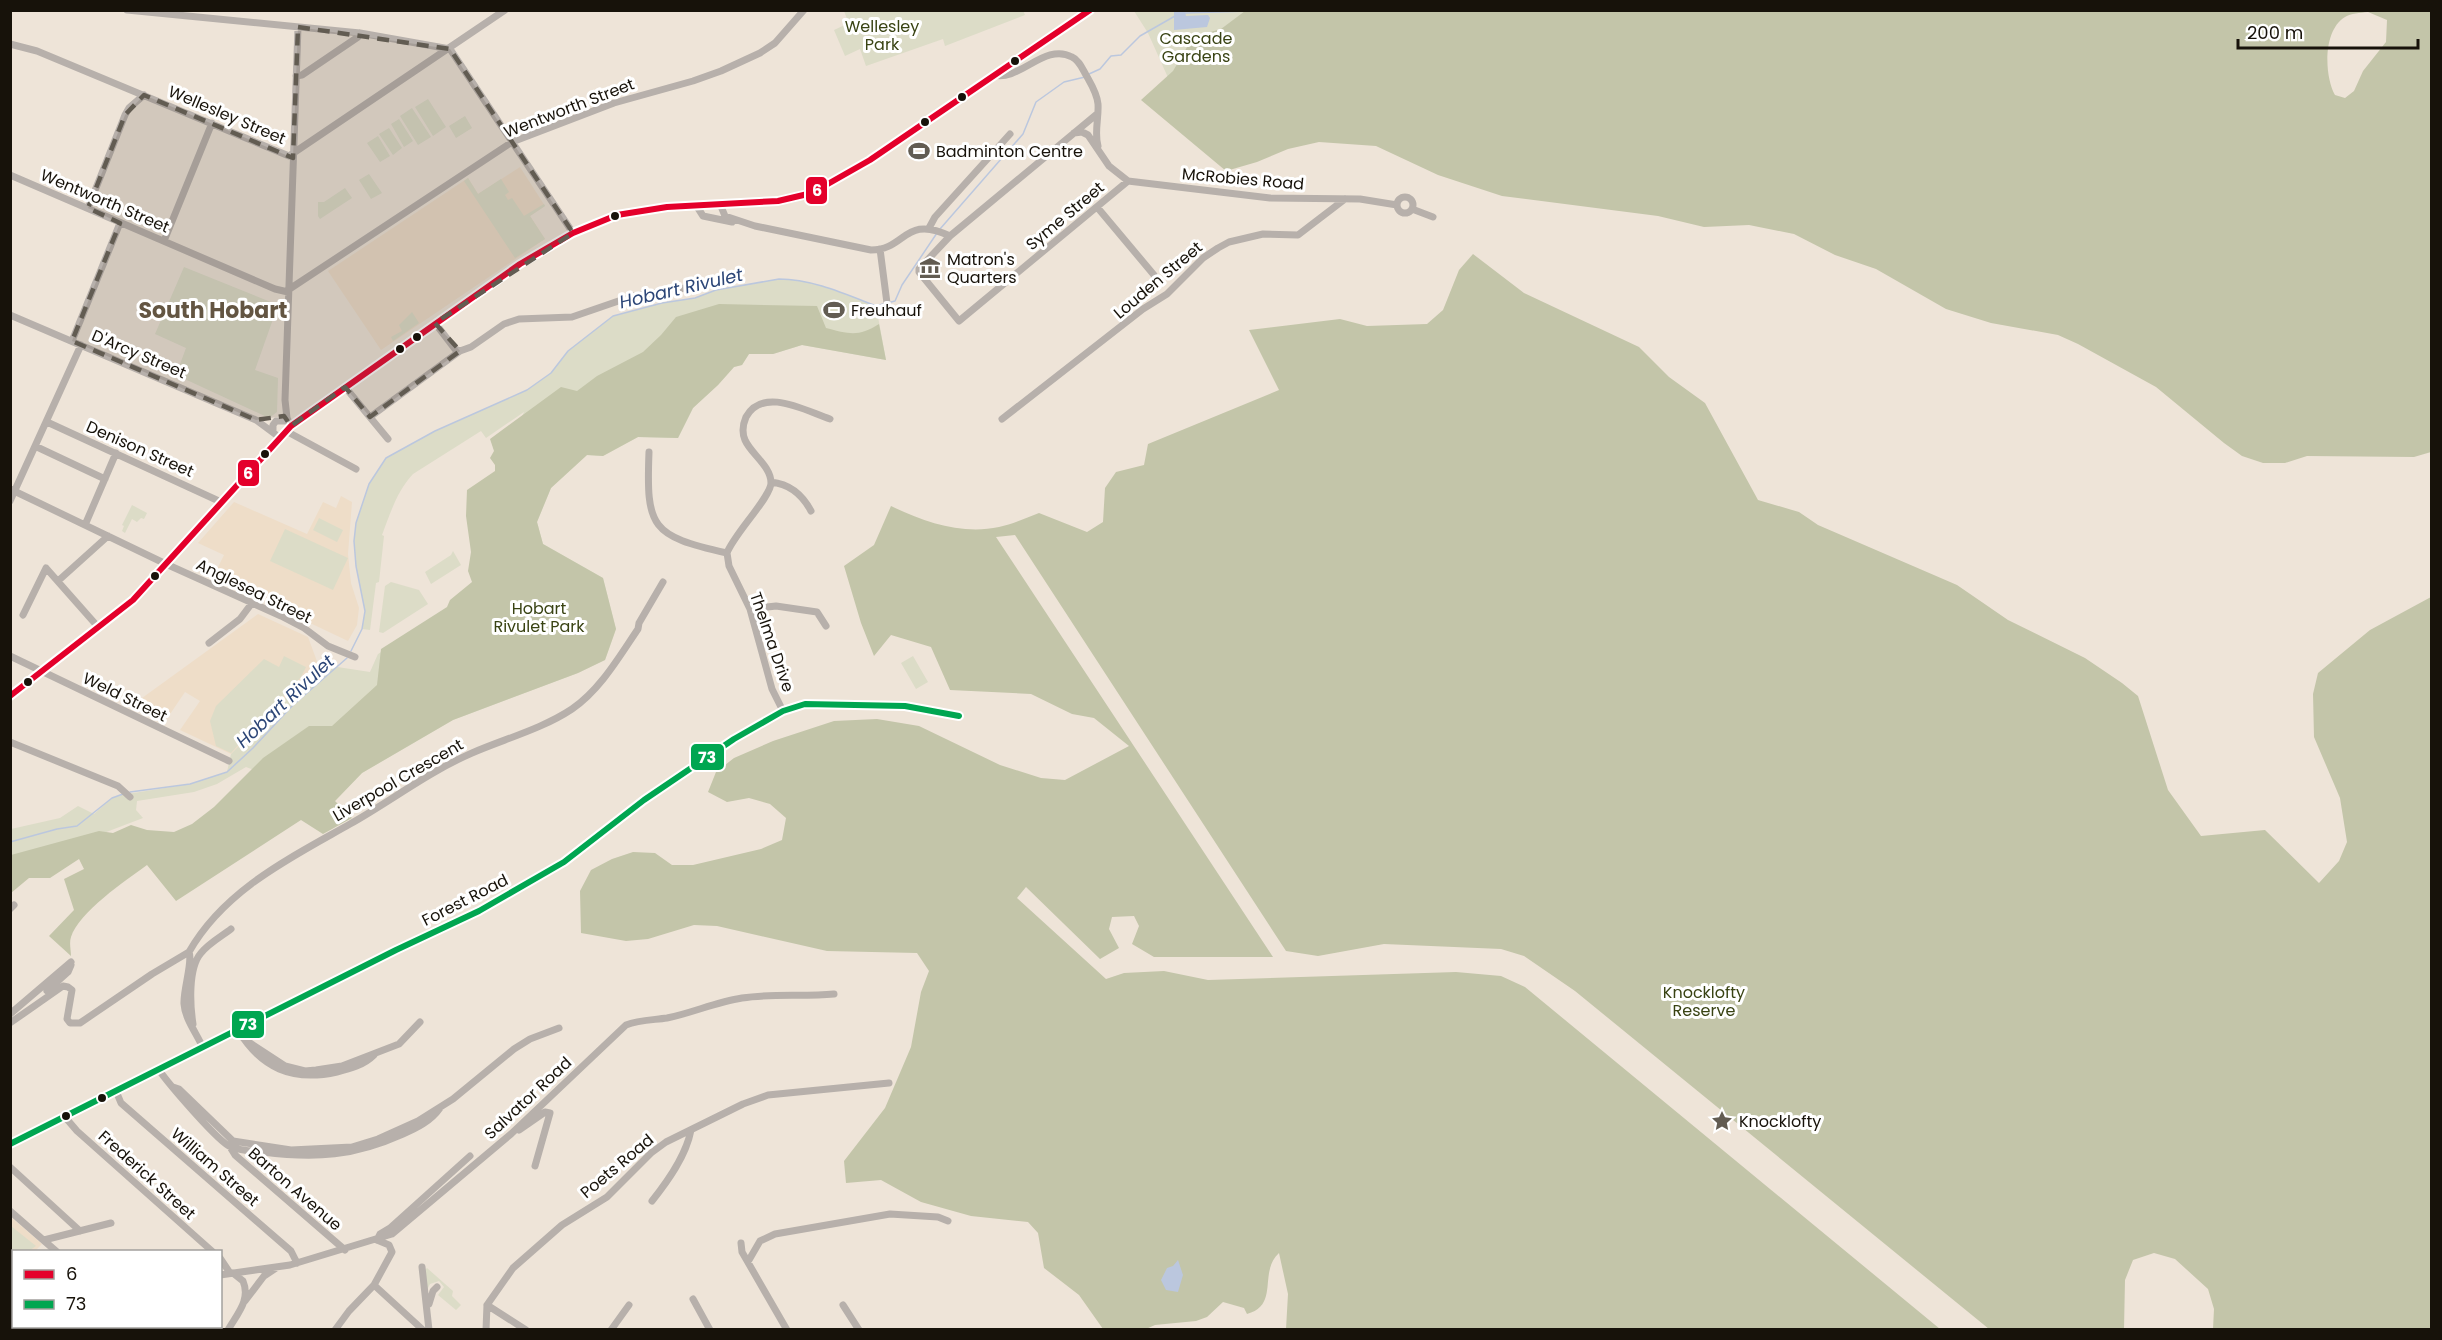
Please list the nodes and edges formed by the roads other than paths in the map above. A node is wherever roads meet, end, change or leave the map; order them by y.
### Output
1 (127, 10) edge
2 (505, 10) edge
3 (804, 10) edge
4 (1090, 10) edge
5 (298, 27) junction
6 (360, 33) junction
7 (10, 44) edge
8 (450, 49) junction
9 (994, 75) junction
10 (296, 76) junction
11 (144, 94) junction
12 (1097, 114) junction
13 (212, 123) junction
14 (1074, 133) junction
15 (1010, 134) dead end
16 (512, 142) junction
17 (1100, 151) junction
18 (293, 156) junction
19 (10, 176) edge
20 (1128, 181) junction
21 (1345, 199) junction
22 (720, 204) junction
23 (696, 205) junction
24 (1397, 205) junction
25 (1097, 207) junction
26 (88, 208) junction
27 (1412, 209) junction
28 (1433, 218) dead end
29 (120, 223) junction
30 (755, 226) junction
31 (940, 232) junction
32 (573, 233) junction
33 (164, 241) junction
34 (880, 249) junction
35 (1154, 275) dead end
36 (685, 288) dead end
37 (288, 291) junction
38 (888, 309) dead end
39 (10, 315) edge
40 (435, 323) junction
41 (72, 341) junction
42 (81, 345) junction
43 (460, 351) junction
44 (345, 387) junction
45 (285, 400) junction
46 (370, 417) junction
47 (830, 419) dead end
48 (1002, 419) dead end
49 (256, 420) junction
50 (277, 420) junction
51 (47, 422) junction
52 (288, 426) junction
53 (273, 431) junction
54 (279, 437) junction
55 (388, 439) dead end
56 (37, 447) junction
57 (649, 452) dead end
58 (116, 453) junction
59 (356, 469) dead end
60 (105, 479) junction
61 (771, 482) junction
62 (13, 490) edge
63 (10, 501) edge
64 (221, 502) junction
65 (811, 510) dead end
66 (85, 525) junction
67 (108, 536) junction
68 (727, 553) junction
69 (166, 564) junction
70 (58, 581) junction
71 (663, 582) dead end
72 (252, 603) junction
73 (750, 609) junction
74 (23, 615) dead end
75 (826, 626) dead end
76 (99, 628) junction
77 (208, 644) dead end
78 (10, 656) edge
79 (355, 657) dead end
80 (42, 672) junction
81 (10, 696) edge
82 (783, 711) junction
83 (959, 716) dead end
84 (10, 742) edge
85 (229, 761) dead end
86 (130, 797) dead end
87 (231, 929) dead end
88 (189, 952) junction
89 (834, 994) dead end
90 (27, 1010) junction
91 (10, 1014) edge
92 (10, 1023) edge
93 (420, 1023) dead end
94 (193, 1025) junction
95 (559, 1028) dead end
96 (238, 1030) junction
97 (203, 1048) junction
98 (159, 1070) junction
99 (889, 1083) dead end
100 (173, 1087) junction
101 (116, 1091) junction
102 (442, 1106) junction
103 (65, 1117) junction
104 (691, 1130) junction
105 (511, 1134) junction
106 (10, 1144) edge
107 (230, 1147) junction
108 (470, 1156) dead end
109 (535, 1166) dead end
110 (10, 1167) edge
111 (652, 1201) dead end
112 (10, 1211) edge
113 (948, 1221) dead end
114 (111, 1223) dead end
115 (80, 1231) junction
116 (44, 1240) junction
117 (377, 1240) junction
118 (741, 1243) dead end
119 (56, 1250) edge
120 (212, 1250) edge
121 (345, 1250) junction
122 (749, 1260) junction
123 (222, 1261) edge
124 (297, 1263) junction
125 (278, 1267) junction
126 (422, 1267) dead end
127 (230, 1272) junction
128 (222, 1274) edge
129 (374, 1285) junction
130 (437, 1287) dead end
131 (693, 1299) dead end
132 (245, 1301) junction
133 (487, 1305) junction
134 (629, 1305) dead end
135 (843, 1305) dead end
136 (428, 1313) junction
137 (510, 1318) junction
138 (228, 1329) edge
139 (335, 1329) edge
140 (423, 1329) edge
141 (429, 1329) edge
142 (486, 1329) edge
143 (517, 1329) edge
144 (526, 1329) edge
145 (611, 1329) edge
146 (710, 1329) edge
147 (788, 1329) edge
148 (859, 1329) edge

1 - 5 street
2 - 8 street, Wellesley Street
3 - 16 street, Wentworth Street
4 - 9 street
5 - 6 street
5 - 10 street
6 - 8 street
6 - 10 street
7 - 11 street, Wellesley Street
8 - 16 street
8 - 18 street, Wellesley Street
9 - 12 street
9 - 22 street
10 - 18 street
11 - 13 street, Wellesley Street
11 - 26 street
12 - 14 street
12 - 17 street
13 - 18 street, Wellesley Street
13 - 33 street
14 - 17 street
14 - 31 street
15 - 31 street
16 - 32 street
16 - 37 street, Wentworth Street
17 - 20 street
18 - 37 street
19 - 26 street, Wentworth Street
20 - 21 street, McRobies Road
20 - 25 street, Syme Street
21 - 24 street, McRobies Road
21 - 48 street, Louden Street
22 - 23 street
22 - 30 street
23 - 30 street
23 - 32 street
24 - 27 street
24 - 27 street
25 - 31 street, Syme Street
25 - 35 street
26 - 29 street, Wentworth Street
27 - 28 street
29 - 33 street, Wentworth Street
29 - 41 street
30 - 34 street
31 - 34 street
32 - 40 street
33 - 37 street, Wentworth Street
34 - 38 street
36 - 43 street
37 - 45 street
39 - 41 street, D'Arcy Street
40 - 43 street
40 - 44 street
41 - 42 street, D'Arcy Street
42 - 49 street, D'Arcy Street
42 - 51 street
43 - 46 street
44 - 46 street
44 - 52 street
45 - 50 street
45 - 52 street
46 - 55 street
47 - 61 street
49 - 50 street, D'Arcy Street
49 - 53 street, D'Arcy Street
50 - 52 street, D'Arcy Street
50 - 53 street
51 - 56 street
51 - 58 street, Denison Street
52 - 54 street
52 - 59 street
53 - 54 street, D'Arcy Street
54 - 64 street
56 - 60 street
56 - 62 street
57 - 68 street
58 - 60 street
58 - 64 street, Denison Street
60 - 66 street
61 - 65 street
61 - 68 street
62 - 63 street
62 - 66 street, Anglesea Street
64 - 69 street
66 - 67 street, Anglesea Street
67 - 69 street, Anglesea Street
67 - 70 street
68 - 73 street, Thelma Drive
69 - 72 street, Anglesea Street
69 - 76 street
70 - 74 street
70 - 76 street
71 - 88 street, Liverpool Crescent
72 - 77 street
72 - 79 street, Anglesea Street
73 - 75 street
73 - 82 street, Thelma Drive
76 - 80 street
78 - 80 street, Weld Street
80 - 81 street
80 - 85 street, Weld Street
82 - 83 street, Forest Road
82 - 96 street, Forest Road
84 - 86 street
87 - 94 street, Liverpool Crescent
88 - 90 street, Liverpool Crescent
88 - 94 street, Liverpool Crescent
89 - 105 street, Salvator Road
90 - 91 street
90 - 92 street
93 - 96 street
94 - 97 street, Liverpool Crescent
95 - 102 street
96 - 97 street, Forest Road
97 - 98 street, Forest Road
98 - 100 street
98 - 101 street, Forest Road
99 - 104 street, Poets Road
100 - 102 street
100 - 107 street, Barton Avenue
101 - 103 street, Forest Road
101 - 124 street, William Street
102 - 107 street
103 - 106 street, Forest Road
103 - 120 street, Frederick Street
104 - 111 street
104 - 133 street, Poets Road
105 - 109 street
105 - 117 street, Salvator Road
107 - 121 street, Barton Avenue
108 - 117 street
110 - 115 street
112 - 116 street
113 - 122 street
114 - 115 street
115 - 116 street
116 - 119 street
117 - 121 street
117 - 129 street
118 - 122 street
121 - 124 street
122 - 147 street
123 - 127 street
124 - 125 street
125 - 127 street
125 - 132 street
126 - 136 street
127 - 128 street
127 - 132 street
129 - 139 street
129 - 140 street
130 - 136 street
131 - 146 street
132 - 138 street
133 - 137 street
133 - 142 street
134 - 145 street
135 - 148 street
136 - 141 street
137 - 143 street
137 - 144 street

